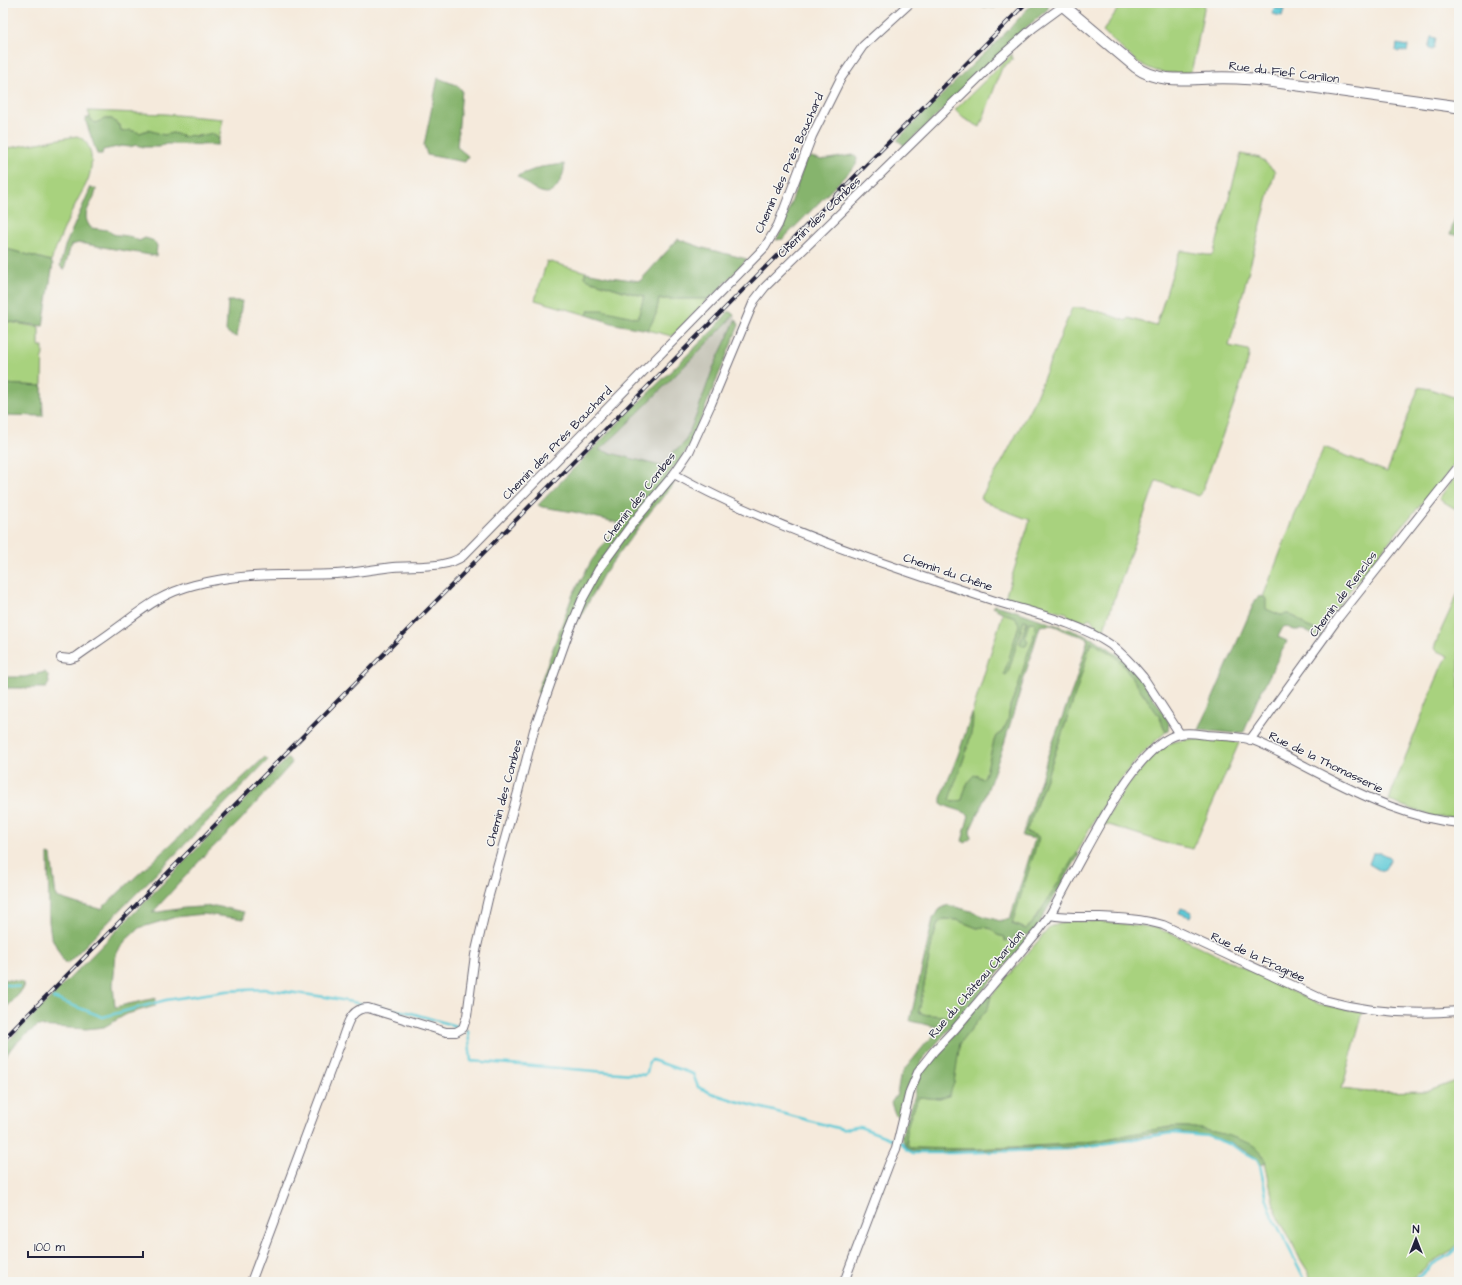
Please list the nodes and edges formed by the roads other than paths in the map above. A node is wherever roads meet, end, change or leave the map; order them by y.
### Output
1 (910, 3) edge
2 (1061, 4) edge
3 (1459, 107) edge
4 (1459, 466) edge
5 (674, 474) junction
6 (61, 658) dead end
7 (1180, 734) junction
8 (1250, 740) junction
9 (1459, 823) edge
10 (1050, 915) junction
11 (1459, 1011) edge
12 (251, 1282) edge
13 (844, 1282) edge

1 - 6 street, Chemin des Prés Bouchard
2 - 3 street, Rue du Fief Carillon
2 - 5 street, Chemin des Combes
4 - 8 street, Chemin de Renclos
5 - 7 street, Chemin du Chêne
5 - 12 street, Chemin des Combes
7 - 8 street, Rue de la Thomasserie
7 - 10 street, Rue du Château Chardon
8 - 9 street, Rue de la Thomasserie
10 - 11 street, Rue de la Fragnée
10 - 13 street, Rue du Château Chardon

